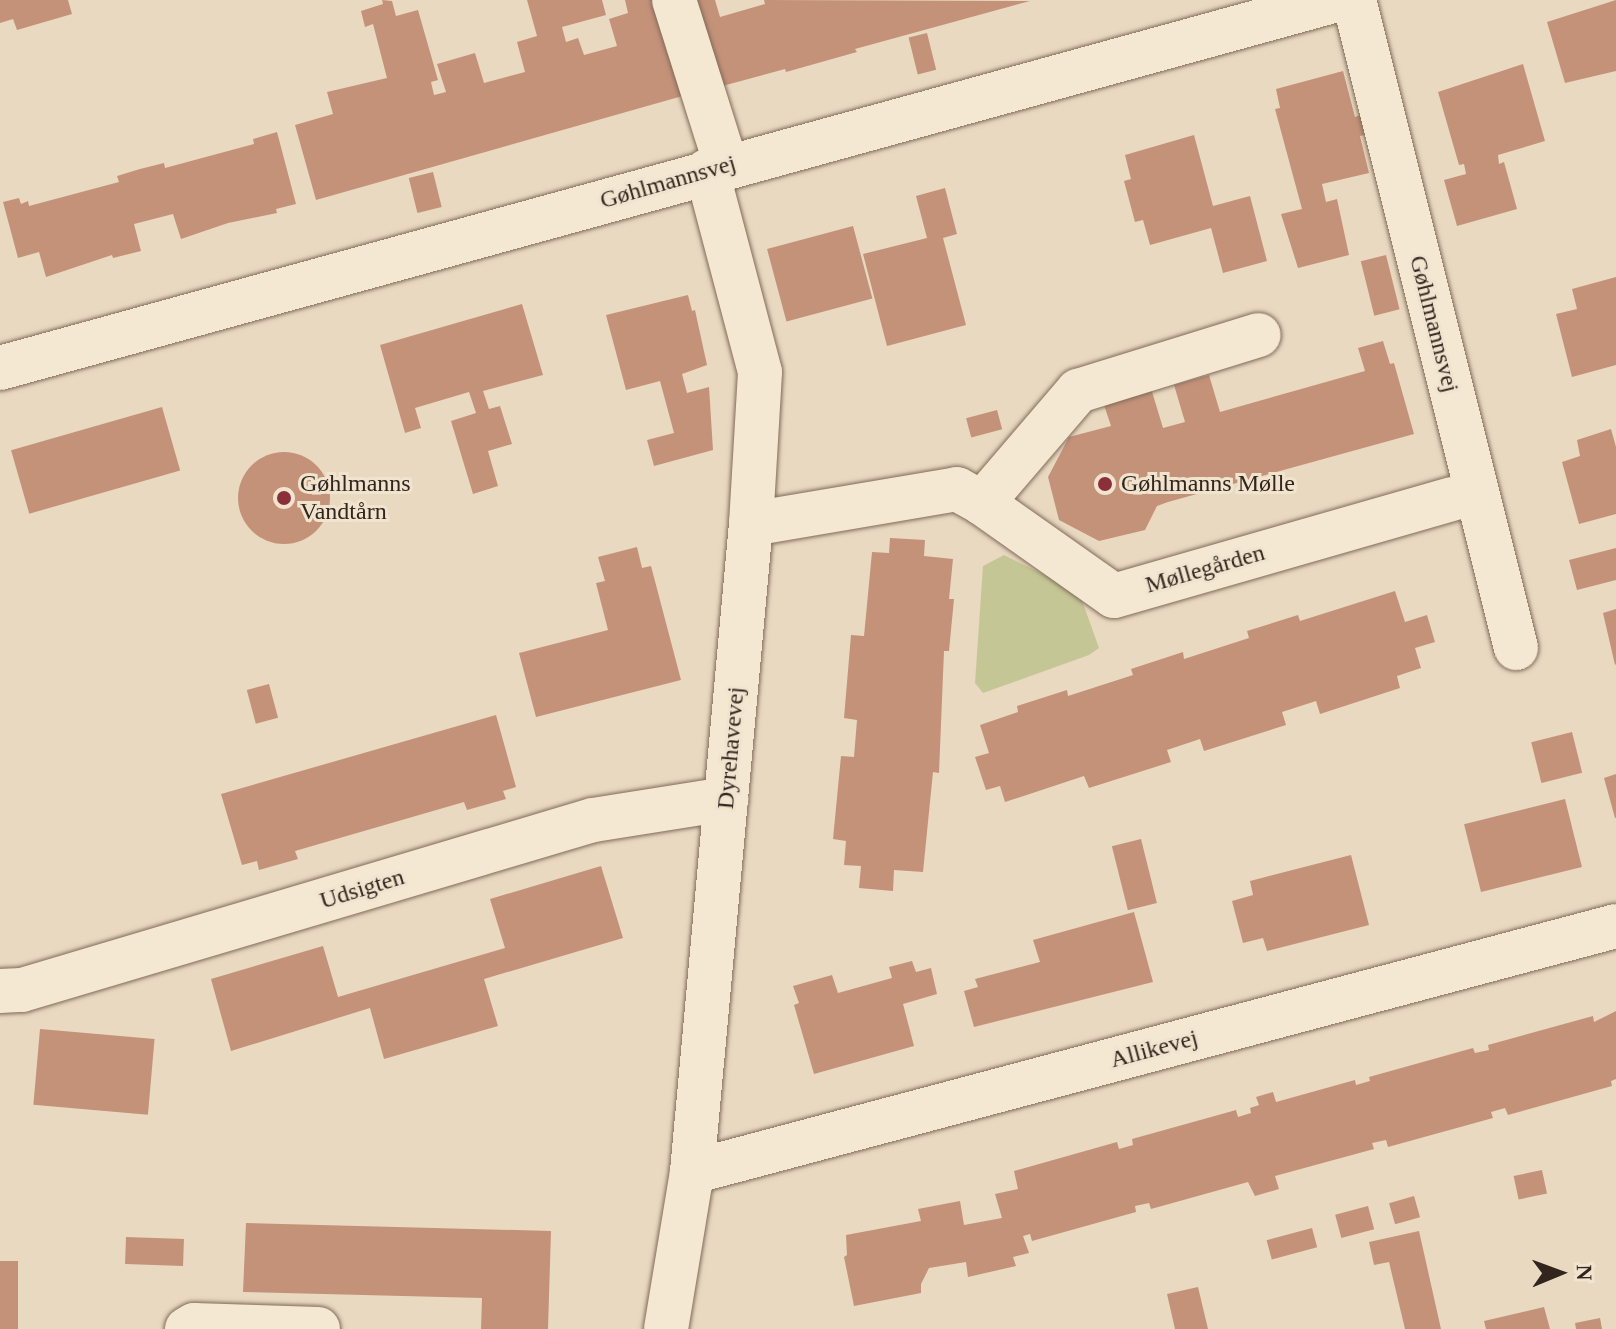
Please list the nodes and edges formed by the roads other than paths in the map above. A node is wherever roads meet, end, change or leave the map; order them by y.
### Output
1 (674, 0) edge
2 (1337, 0) edge
3 (1354, 0) edge
4 (717, 168) junction
5 (1259, 335) dead end
6 (0, 368) edge
7 (1452, 499) dead end
8 (982, 503) junction
9 (751, 524) junction
10 (1516, 648) dead end
11 (726, 799) junction
12 (1616, 926) edge
13 (0, 991) edge
14 (692, 1172) junction
15 (187, 1329) edge
16 (318, 1329) edge
17 (666, 1329) edge

1 - 4 street, Dyrehavevej
2 - 4 street, Gøhlmannsvej
3 - 10 street, Gøhlmannsvej
4 - 6 street, Gøhlmannsvej
4 - 9 street, Dyrehavevej
5 - 8 street
7 - 8 street, Møllegården
8 - 9 street, Møllegården
9 - 11 street, Dyrehavevej
11 - 13 street, Udsigten
11 - 14 street, Dyrehavevej
12 - 14 street, Allikevej
14 - 17 street, Dyrehavevej
15 - 16 street

